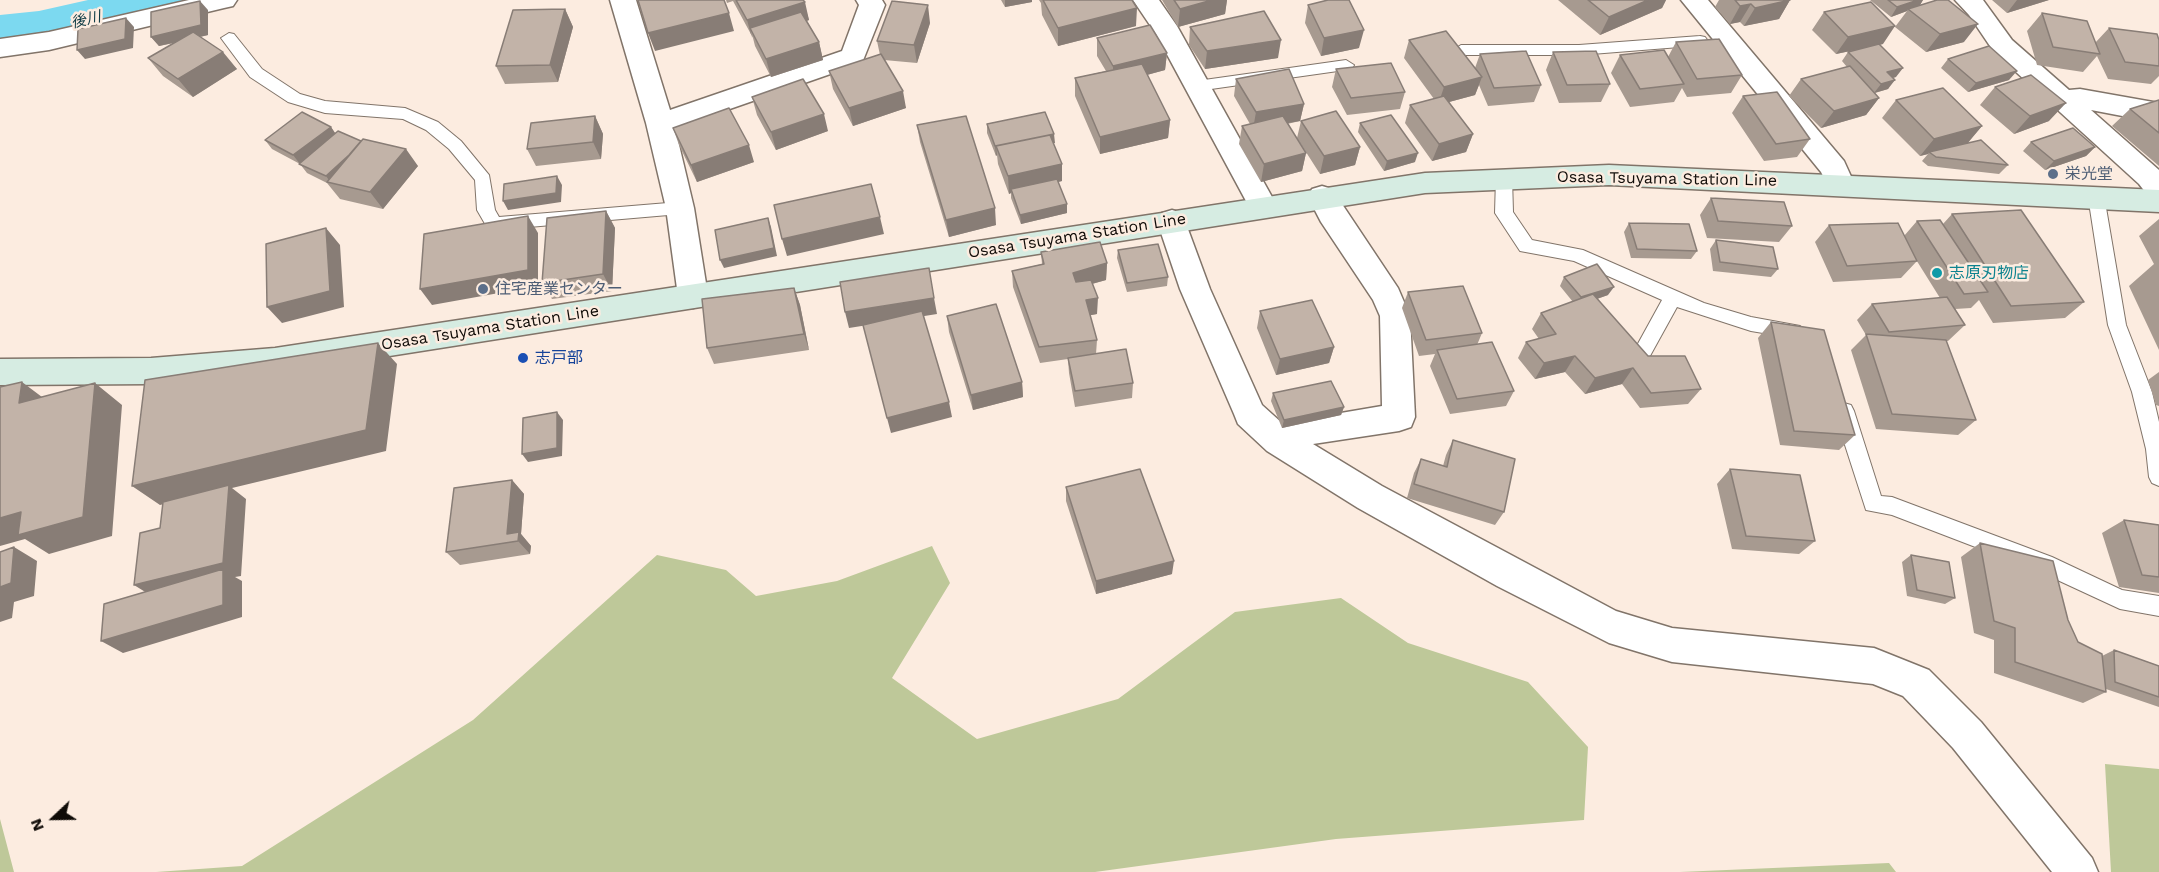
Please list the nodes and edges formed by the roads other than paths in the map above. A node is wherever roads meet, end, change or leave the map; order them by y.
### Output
1 (224, 0) edge
2 (623, 0) edge
3 (869, 0) edge
4 (1146, 0) edge
5 (1694, 0) edge
6 (1968, 0) edge
7 (229, 38) dead end
8 (1727, 39) junction
9 (0, 48) edge
10 (1461, 50) edge
11 (1346, 65) edge
12 (1197, 86) junction
13 (2062, 100) junction
14 (2159, 112) edge
15 (660, 123) junction
16 (1504, 178) junction
17 (1840, 183) junction
18 (2159, 190) edge
19 (2096, 196) junction
20 (1322, 197) junction
21 (2159, 201) edge
22 (1263, 206) junction
23 (680, 208) junction
24 (1172, 221) junction
25 (693, 296) junction
26 (1672, 299) junction
27 (1816, 335) edge
28 (1638, 360) edge
29 (0, 372) edge
30 (1839, 398) edge
31 (1279, 441) junction
32 (2159, 477) edge
33 (2159, 606) edge
34 (2078, 872) edge

1 - 9 street
2 - 15 street
3 - 15 street
4 - 12 street
5 - 8 street
6 - 13 street
7 - 23 lane
8 - 10 lane
8 - 17 street
11 - 12 lane
12 - 22 street
13 - 14 street
13 - 18 street
15 - 23 street
16 - 17 main road, Osasa Tsuyama Station Line
16 - 20 main road, Osasa Tsuyama Station Line
16 - 26 lane
17 - 19 main road, Osasa Tsuyama Station Line
19 - 21 main road, Osasa Tsuyama Station Line
19 - 32 lane
20 - 22 main road, Osasa Tsuyama Station Line
20 - 31 street
22 - 24 main road, Osasa Tsuyama Station Line
23 - 25 street
24 - 25 main road, Osasa Tsuyama Station Line
24 - 31 street
25 - 29 main road, Osasa Tsuyama Station Line
26 - 27 lane
26 - 28 lane
30 - 33 lane
31 - 34 street

